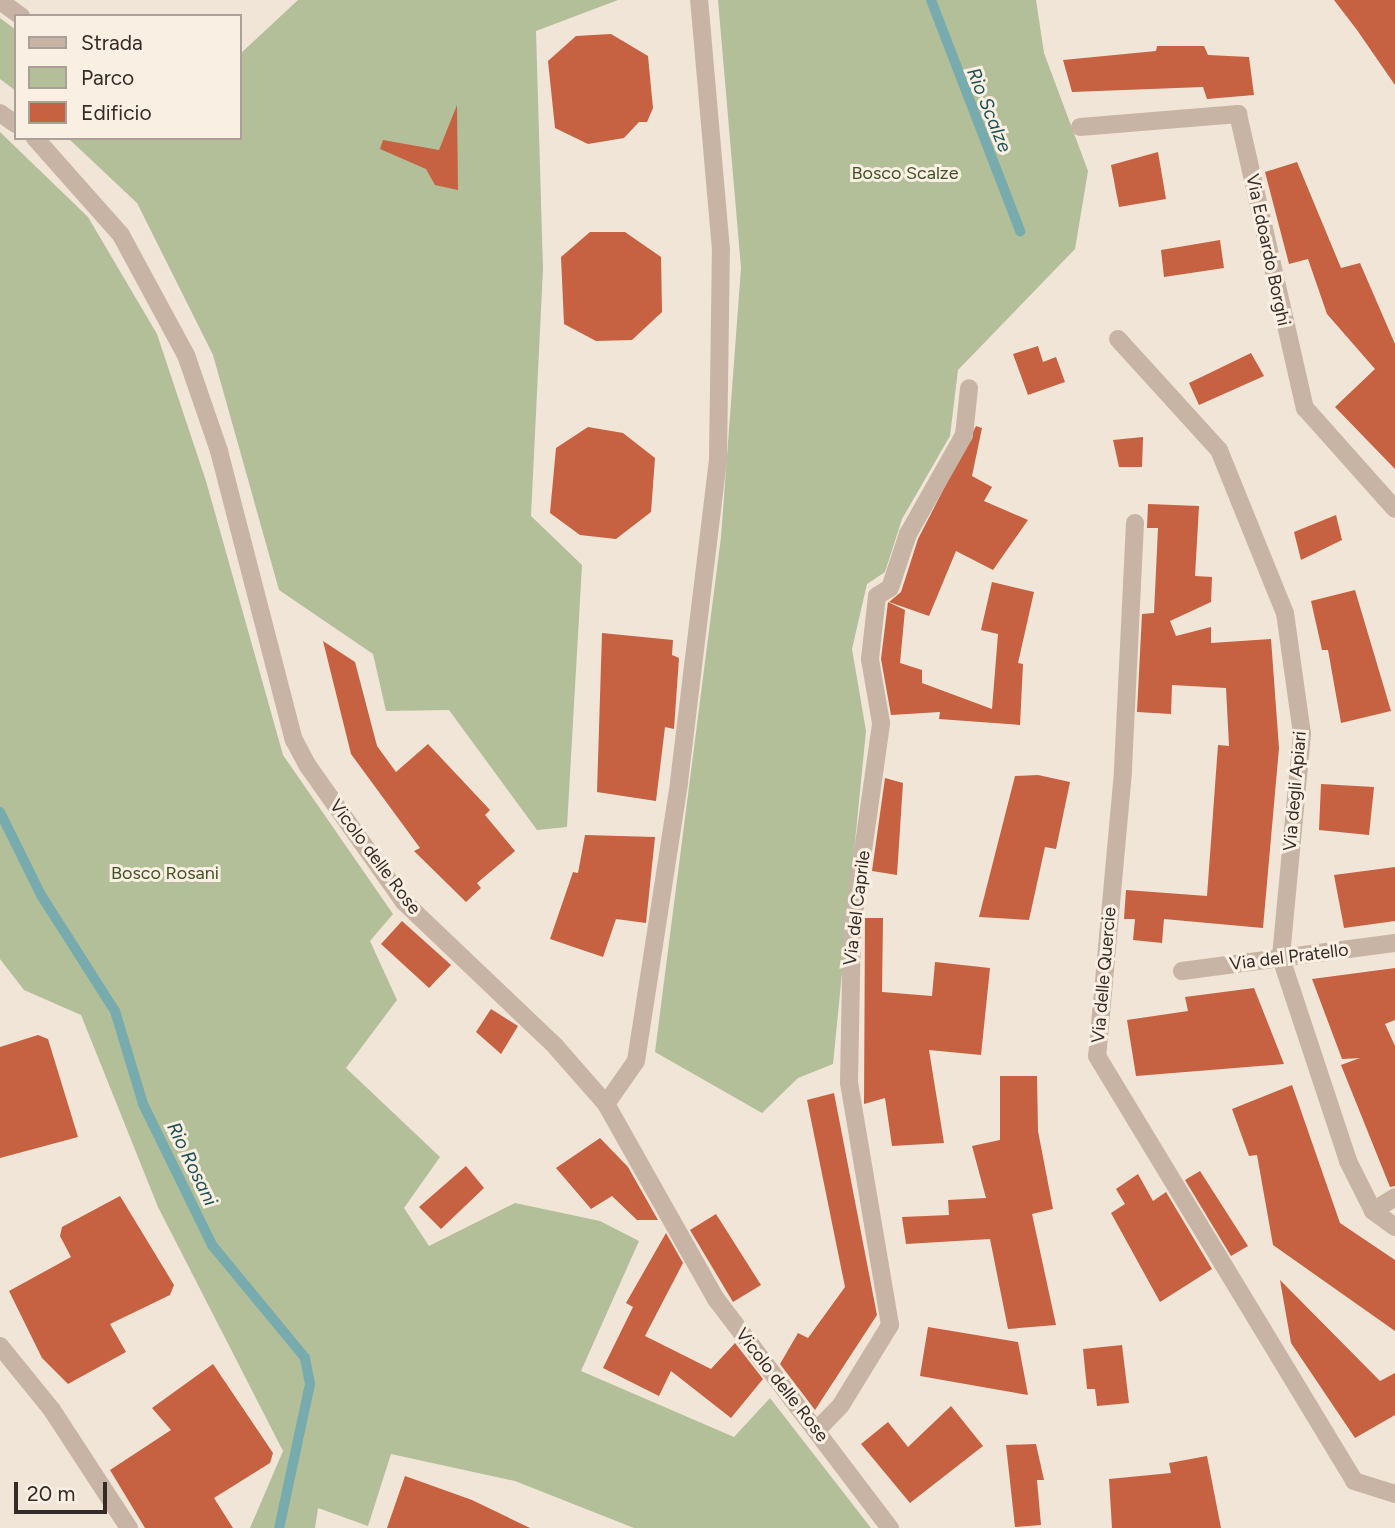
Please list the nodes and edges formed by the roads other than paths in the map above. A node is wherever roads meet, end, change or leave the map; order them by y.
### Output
1 (699, 0) edge
2 (0, 1) edge
3 (18, 14) edge
4 (1080, 127) dead end
5 (37, 140) edge
6 (1118, 339) dead end
7 (969, 388) dead end
8 (1395, 509) edge
9 (1135, 523) dead end
10 (1395, 943) edge
11 (1280, 958) junction
12 (1182, 971) dead end
13 (606, 1104) junction
14 (1395, 1197) edge
15 (1373, 1211) junction
16 (1395, 1227) edge
17 (0, 1346) edge
18 (818, 1429) junction
19 (1395, 1494) edge
20 (129, 1528) edge
21 (890, 1528) edge

1 - 13 street
2 - 3 street
4 - 8 street, Via Edoardo Borghi
5 - 13 street, Vicolo delle Rose
6 - 11 street, Via degli Apiari
7 - 18 street, Via del Caprile
9 - 19 street, Via delle Quercie
10 - 11 street, Via del Pratello
11 - 12 street, Via del Pratello
11 - 15 street, Via degli Apiari
13 - 18 street, Vicolo delle Rose
14 - 15 street
15 - 16 street, Via degli Apiari
17 - 20 street
18 - 21 street, Vicolo delle Rose

